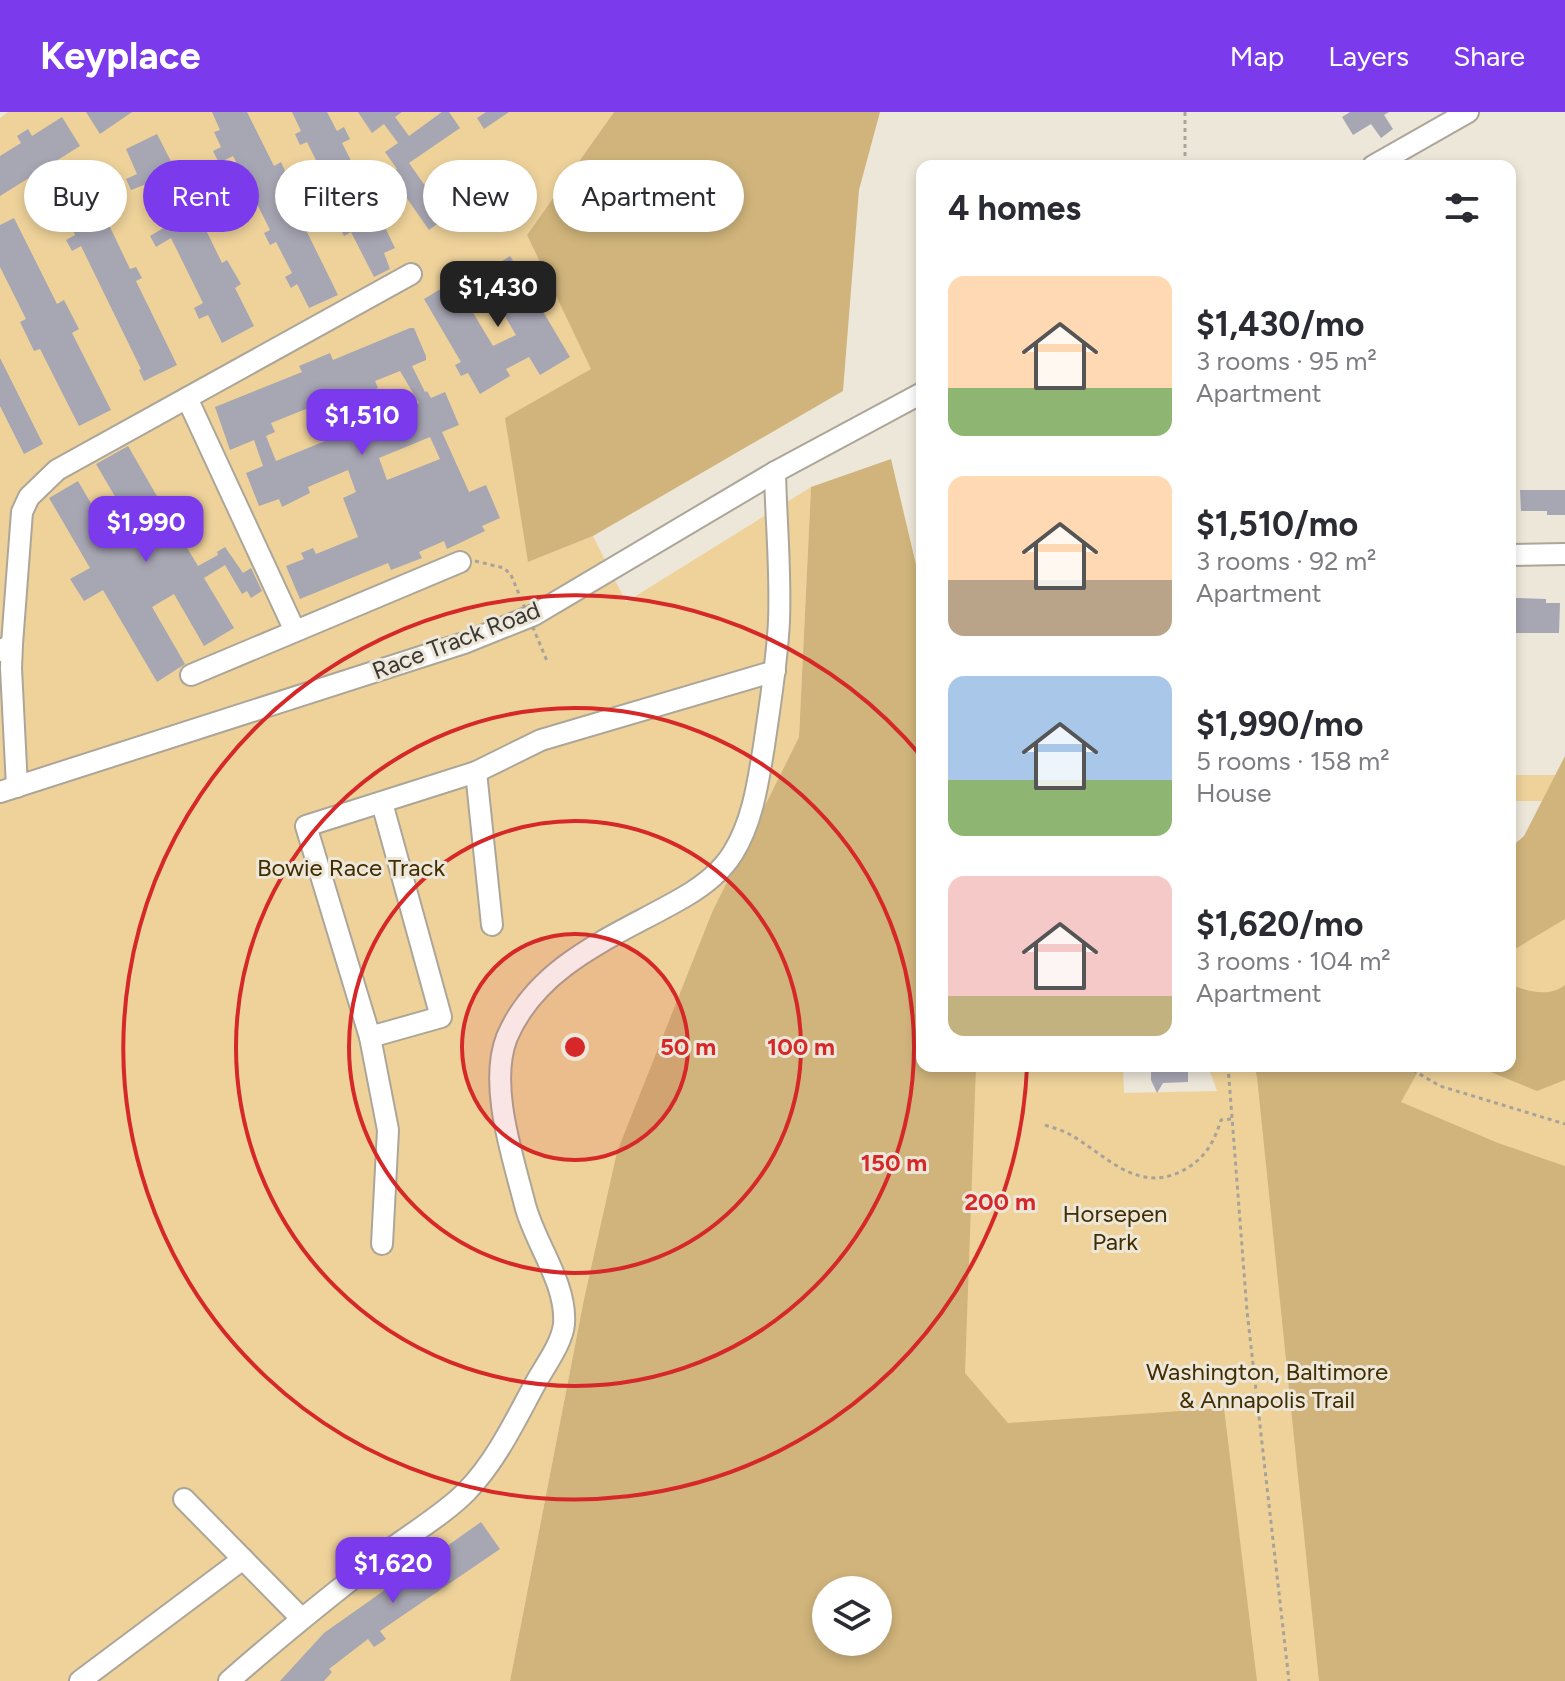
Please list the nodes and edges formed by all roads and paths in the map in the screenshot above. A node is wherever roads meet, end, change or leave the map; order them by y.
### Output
1 (1185, 112) edge
2 (1468, 112) edge
3 (1185, 160) edge
4 (1384, 160) edge
5 (411, 274) dead end
6 (916, 396) edge
7 (187, 398) junction
8 (775, 472) junction
9 (1565, 554) edge
10 (1516, 555) edge
11 (460, 562) joint
12 (295, 631) junction
13 (6, 648) edge
14 (547, 661) dead end
15 (775, 671) junction
16 (191, 675) dead end
17 (476, 772) junction
18 (9, 789) edge
19 (382, 803) junction
20 (492, 925) dead end
21 (370, 1037) junction
22 (1228, 1072) edge
23 (1416, 1072) edge
24 (1232, 1119) junction
25 (1565, 1124) edge
26 (1045, 1125) dead end
27 (382, 1244) dead end
28 (184, 1499) dead end
29 (243, 1559) junction
30 (301, 1618) junction
31 (80, 1681) edge
32 (229, 1681) edge
33 (1289, 1681) edge

1 - 3 path
2 - 4 street
5 - 7 street
6 - 8 street, Race Track Road
7 - 12 street
7 - 13 street
8 - 15 street
8 - 18 street, Race Track Road
9 - 10 street
11 - 12 street
11 - 14 path, bridge
12 - 16 street
13 - 18 street
15 - 17 street
15 - 30 street
17 - 19 street
17 - 20 street
19 - 21 street
19 - 21 street
21 - 27 street
22 - 24 path
23 - 25 path
24 - 26 path
24 - 33 path
28 - 29 street
29 - 30 street
29 - 31 street
30 - 32 street

